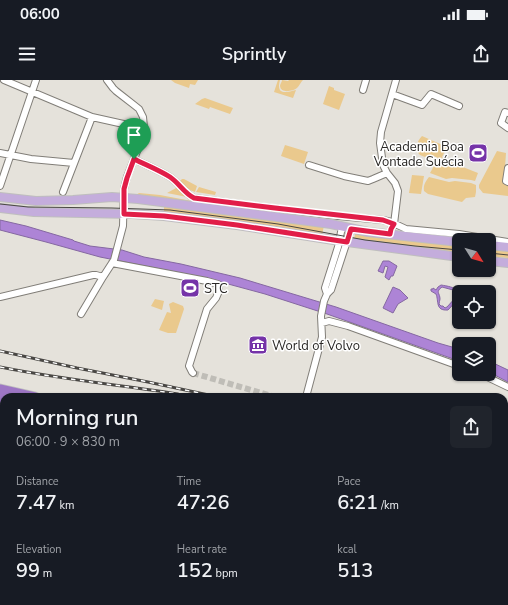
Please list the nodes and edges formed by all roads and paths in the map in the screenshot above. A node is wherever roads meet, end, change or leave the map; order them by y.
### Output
1 (4, 80) edge
2 (36, 80) edge
3 (107, 80) edge
4 (366, 80) edge
5 (396, 80) edge
6 (363, 90) dead end
7 (32, 91) junction
8 (392, 94) junction
9 (459, 106) dead end
10 (508, 113) edge
11 (92, 117) junction
12 (144, 127) junction
13 (508, 128) edge
14 (0, 152) edge
15 (10, 155) junction
16 (134, 159) junction
17 (74, 163) junction
18 (310, 165) dead end
19 (508, 168) edge
20 (387, 173) junction
21 (508, 182) edge
22 (0, 186) edge
23 (62, 192) dead end
24 (0, 197) edge
25 (124, 198) junction
26 (0, 208) edge
27 (124, 214) junction
28 (394, 224) junction
29 (347, 228) junction
30 (446, 233) junction
31 (390, 234) junction
32 (452, 240) edge
33 (343, 241) junction
34 (452, 242) edge
35 (508, 242) edge
36 (496, 246) edge
37 (508, 247) edge
38 (452, 256) edge
39 (113, 262) junction
40 (103, 277) junction
41 (0, 297) edge
42 (81, 314) dead end
43 (322, 323) junction
44 (452, 363) edge
45 (193, 373) dead end
46 (496, 381) edge
47 (508, 387) edge
48 (0, 389) edge
49 (18, 393) edge
50 (307, 393) edge

1 - 7 street
2 - 7 street
3 - 12 street
4 - 6 street
5 - 8 street
7 - 11 street
7 - 15 street
8 - 9 street
8 - 20 street
10 - 13 street
11 - 12 street
11 - 17 street
12 - 16 street
14 - 15 street
15 - 17 street
15 - 22 street
16 - 25 street
16 - 28 street
17 - 23 street
18 - 20 street
19 - 21 street
20 - 28 street
24 - 25 main road
25 - 27 street
25 - 29 main road
26 - 27 main road
27 - 33 main road
27 - 39 street
28 - 30 street
28 - 31 street
29 - 31 main road
29 - 33 street
30 - 32 street
30 - 35 street
31 - 34 main road
33 - 38 main road
33 - 43 street
36 - 37 main road
39 - 40 street
39 - 45 street
40 - 41 street
40 - 42 street
43 - 44 street
43 - 50 street
46 - 47 street
48 - 49 highway

